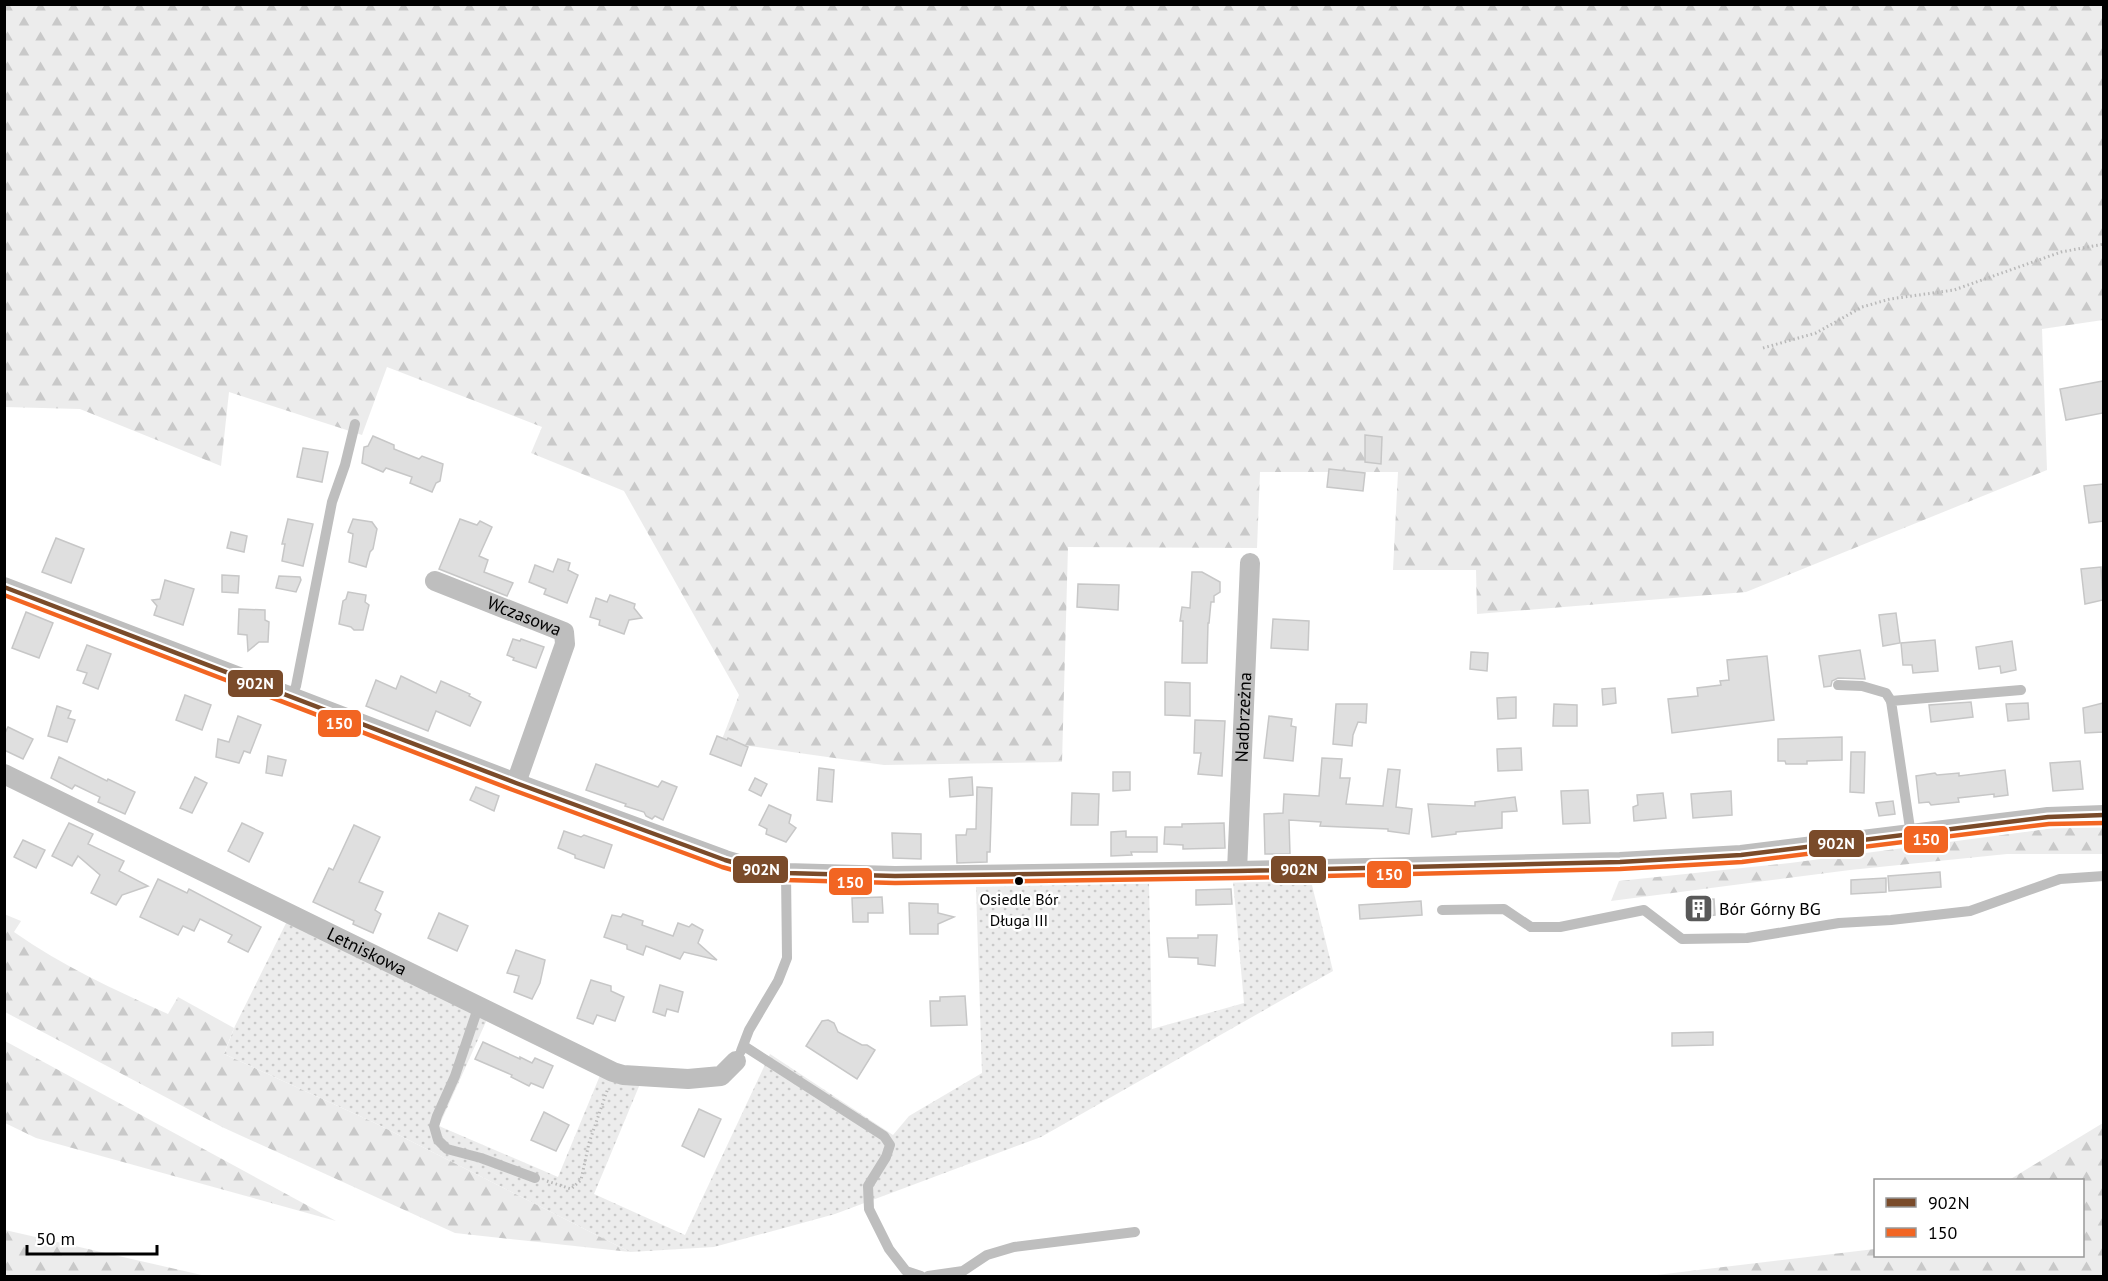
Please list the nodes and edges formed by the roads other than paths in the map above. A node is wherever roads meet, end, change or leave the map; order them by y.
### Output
1 (355, 424) dead end
2 (1250, 563) dead end
3 (435, 581) dead end
4 (4, 587) edge
5 (1838, 685) dead end
6 (2021, 690) dead end
7 (291, 698) junction
8 (1891, 701) junction
9 (4, 774) edge
10 (516, 783) junction
11 (2103, 815) edge
12 (1911, 835) junction
13 (1238, 871) junction
14 (786, 873) junction
15 (2103, 876) edge
16 (1442, 910) dead end
17 (478, 1005) junction
18 (740, 1054) junction
19 (535, 1178) road end
20 (1135, 1232) dead end
21 (921, 1276) edge
22 (928, 1276) edge

1 - 7 lane
2 - 13 street, Nadbrzeżna
3 - 10 street, Wczasowa
4 - 7 street
5 - 8 lane
6 - 8 lane
7 - 10 street
8 - 12 lane
9 - 17 street, Letniskowa
10 - 14 street
11 - 12 street
12 - 13 street
13 - 14 street
14 - 18 lane
15 - 16 lane
17 - 18 street, Letniskowa
17 - 19 lane
18 - 21 lane
20 - 22 lane

